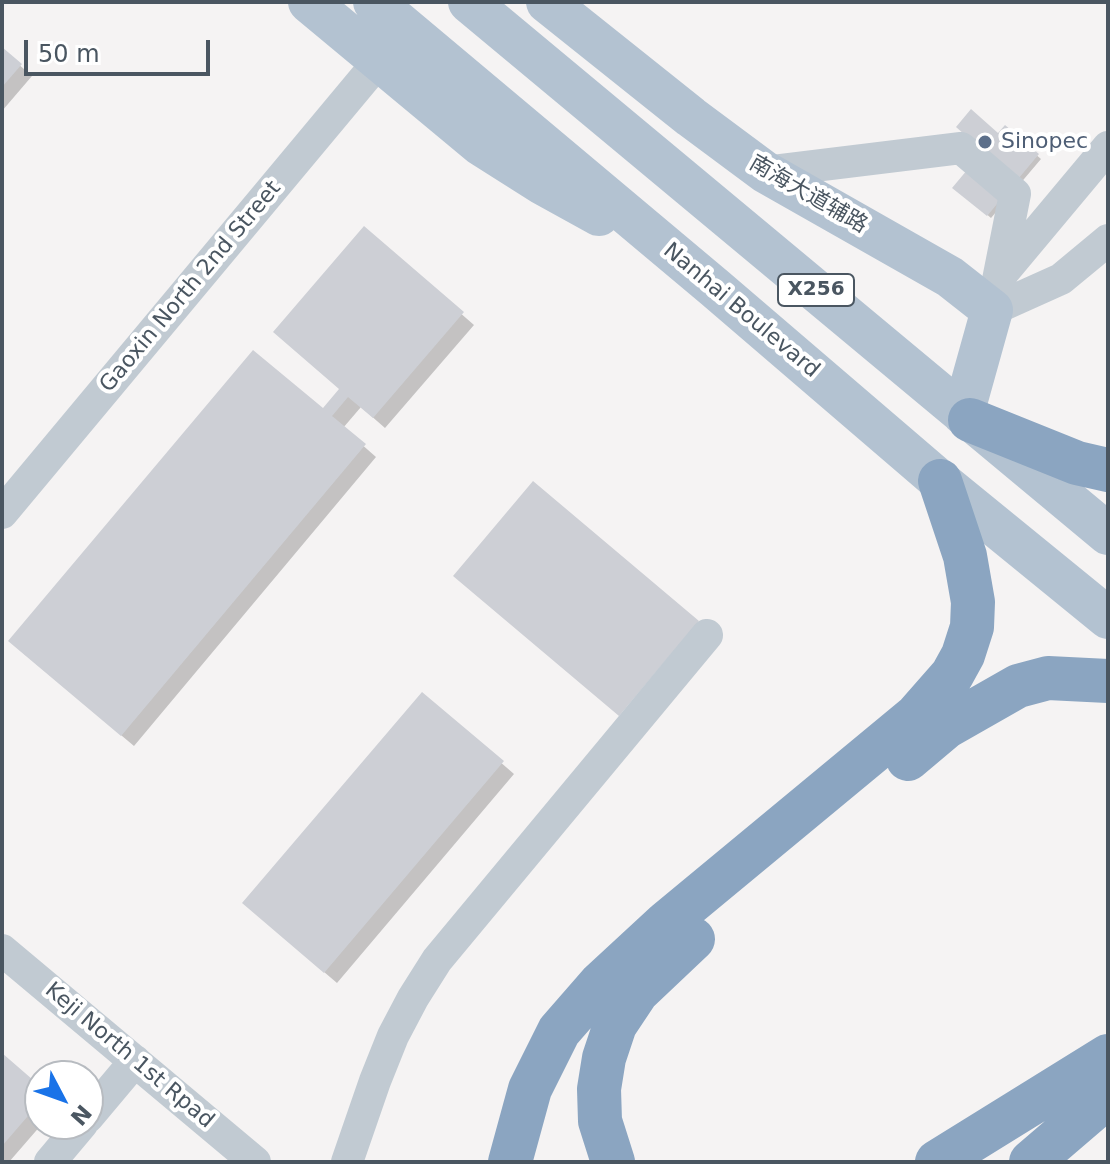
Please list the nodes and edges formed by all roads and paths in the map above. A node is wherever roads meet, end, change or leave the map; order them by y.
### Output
1 (309, 2) edge
2 (374, 2) edge
3 (469, 2) edge
4 (489, 2) edge
5 (547, 2) edge
6 (523, 47) junction
7 (379, 61) junction
8 (1108, 147) edge
9 (646, 149) junction
10 (765, 172) junction
11 (1108, 240) edge
12 (715, 288) junction
13 (995, 294) junction
14 (967, 417) junction
15 (1108, 470) edge
16 (940, 481) junction
17 (2, 513) edge
18 (1108, 534) edge
19 (1108, 618) edge
20 (707, 635) dead end
21 (1098, 680) edge
22 (2, 950) edge
23 (1108, 1056) edge
24 (135, 1061) junction
25 (1108, 1096) edge
26 (104, 1098) edge
27 (69, 1140) edge
28 (50, 1162) edge
29 (255, 1162) edge
30 (347, 1162) edge
31 (510, 1162) edge
32 (613, 1162) edge
33 (937, 1162) edge
34 (1031, 1162) edge

1 - 7 main road
2 - 12 main road, Nanhai Boulevard / X256
3 - 6 main road, X256
4 - 6 main road
5 - 10 main road, 南海大道辅路
6 - 9 main road, X256
7 - 12 main road
7 - 17 street, Gaoxin North 2nd Street
8 - 13 street
9 - 10 main road
9 - 14 main road, X256
10 - 13 main road, 南海大道辅路
10 - 13 street
11 - 13 street
12 - 16 main road, Nanhai Boulevard / X256
13 - 14 main road
14 - 15 highway
14 - 18 main road, X256
16 - 19 main road, Nanhai Boulevard / X256
16 - 31 highway
20 - 30 street
21 - 32 highway
22 - 24 street, Keji North 1st Rpad
23 - 33 highway
24 - 26 street
24 - 29 street, Keji North 1st Rpad
25 - 34 highway
27 - 28 street

